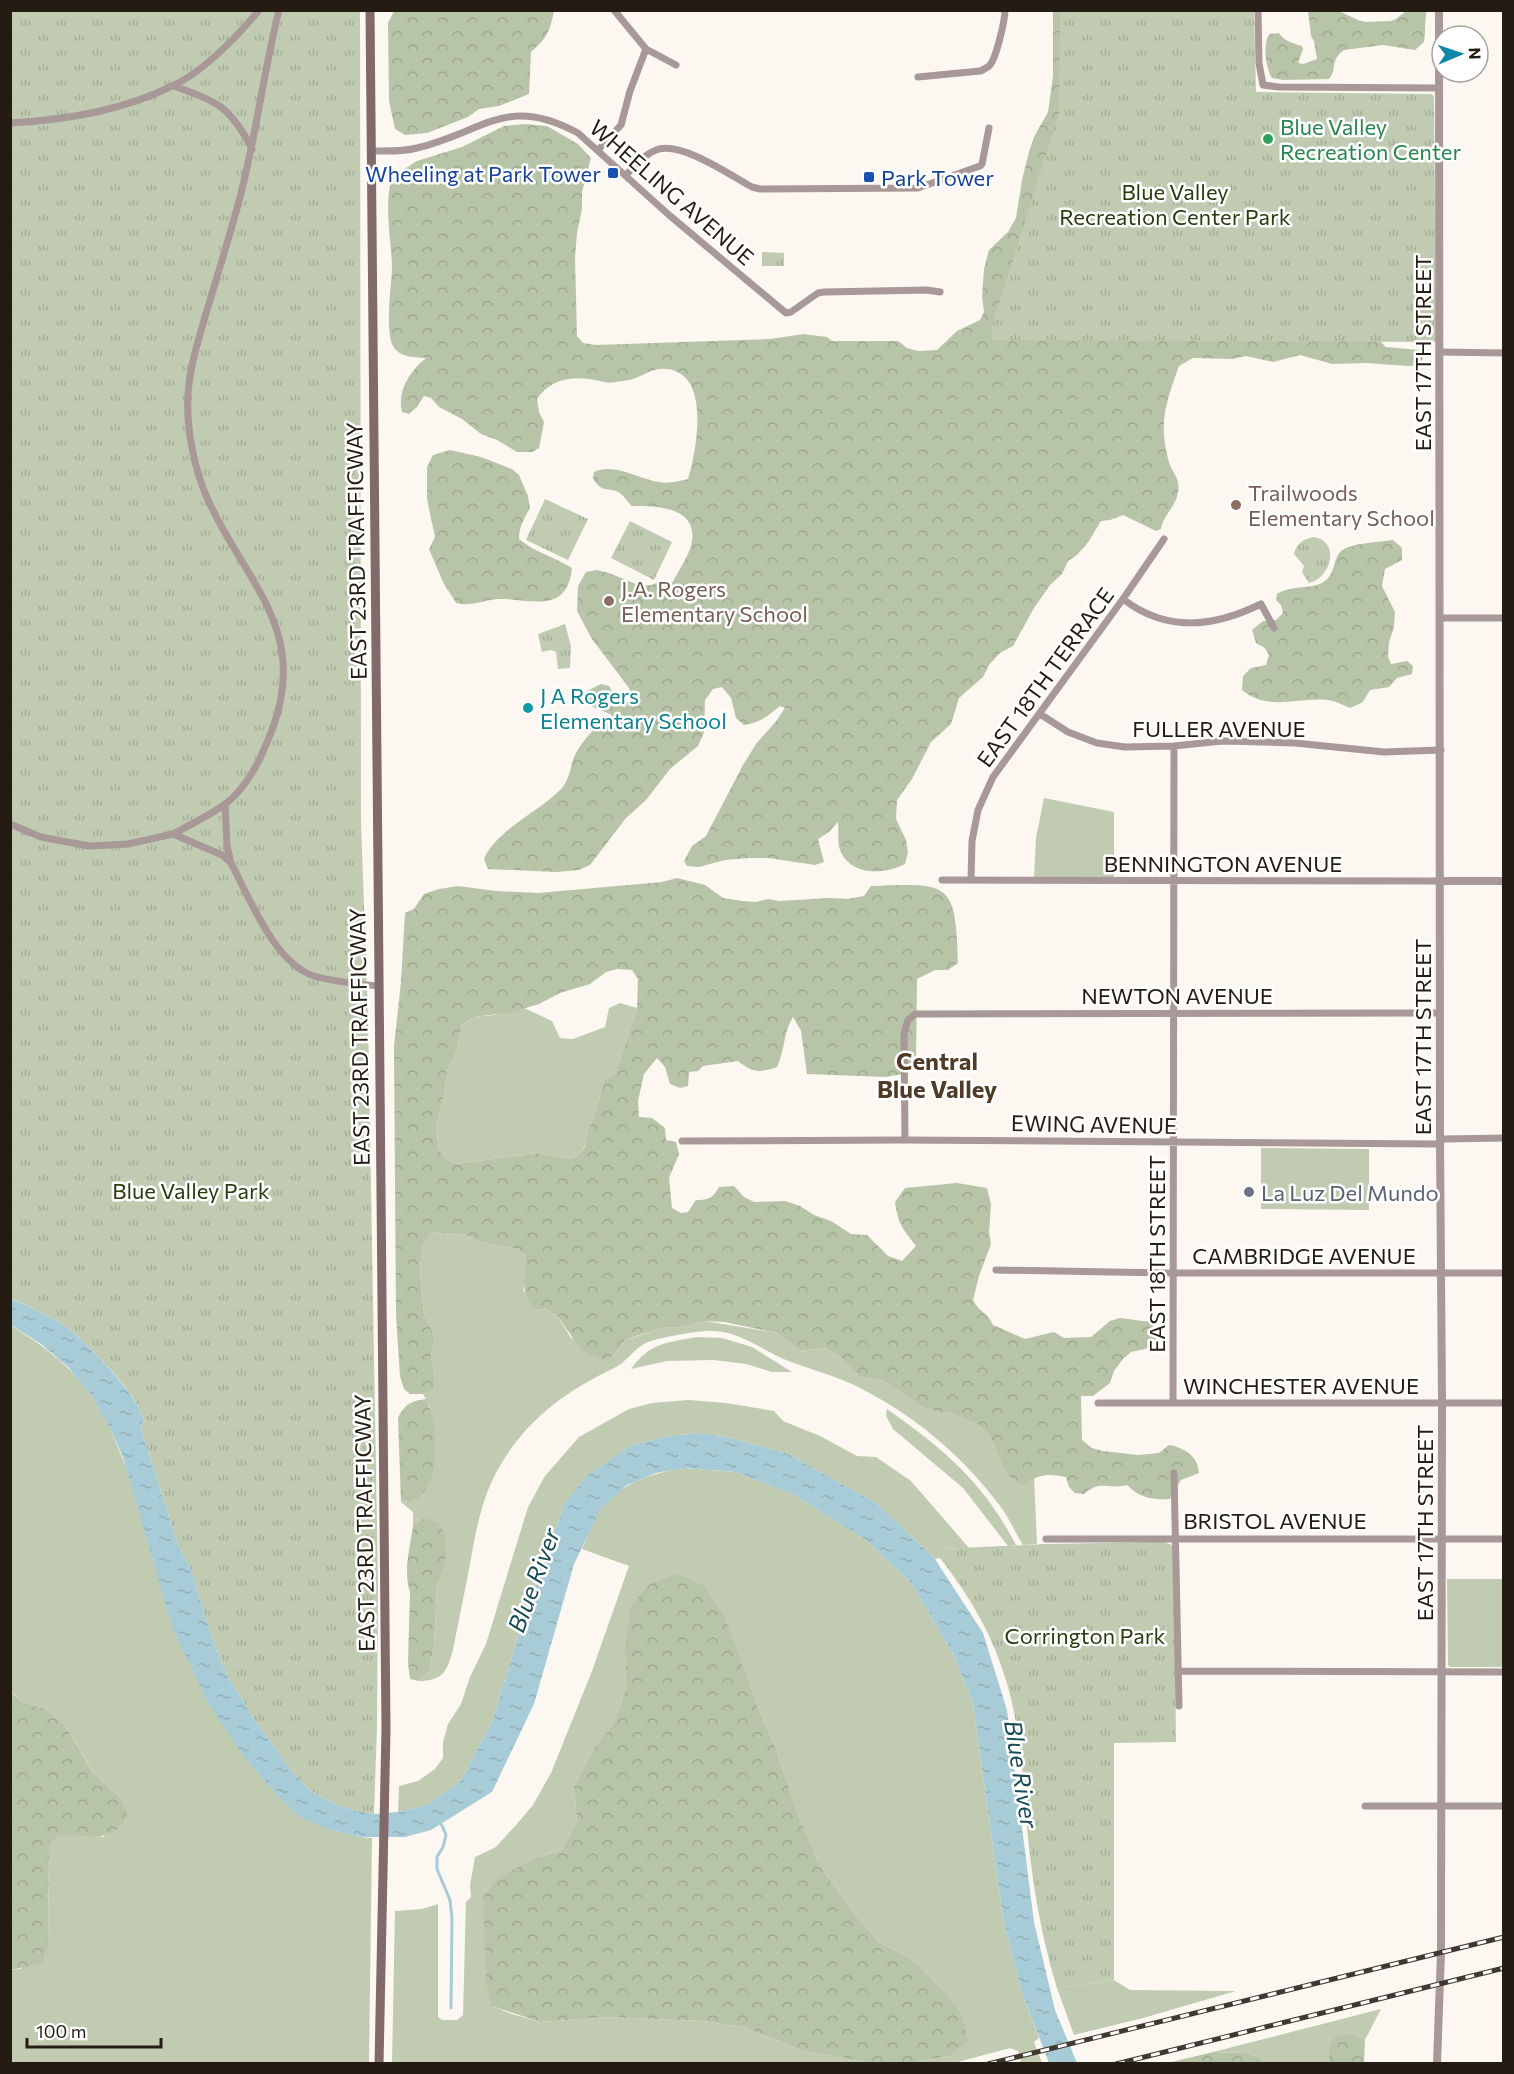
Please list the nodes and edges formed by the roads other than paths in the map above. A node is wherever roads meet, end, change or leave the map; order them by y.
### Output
1 (259, 10) edge
2 (279, 10) edge
3 (370, 10) edge
4 (614, 10) edge
5 (1005, 10) edge
6 (1258, 10) edge
7 (1439, 10) edge
8 (646, 49) junction
9 (676, 65) dead end
10 (918, 77) dead end
11 (174, 86) junction
12 (1439, 88) junction
13 (10, 123) edge
14 (989, 128) dead end
15 (252, 149) junction
16 (599, 149) junction
17 (371, 151) junction
18 (626, 175) junction
19 (940, 292) dead end
20 (1440, 352) junction
21 (1503, 353) edge
22 (1164, 539) dead end
23 (1124, 599) junction
24 (1441, 618) junction
25 (1503, 618) edge
26 (1274, 628) dead end
27 (1040, 714) junction
28 (1174, 746) junction
29 (1441, 750) junction
30 (225, 804) junction
31 (10, 824) edge
32 (173, 834) junction
33 (231, 863) junction
34 (942, 880) dead end
35 (971, 880) junction
36 (1174, 881) junction
37 (1441, 881) junction
38 (1503, 881) edge
39 (378, 986) junction
40 (1174, 1013) junction
41 (1440, 1013) junction
42 (1503, 1138) edge
43 (905, 1140) junction
44 (1440, 1141) junction
45 (682, 1142) dead end
46 (1174, 1143) junction
47 (996, 1270) dead end
48 (1503, 1272) edge
49 (1174, 1273) junction
50 (1441, 1273) junction
51 (1173, 1402) junction
52 (1098, 1403) dead end
53 (1442, 1403) junction
54 (1503, 1403) edge
55 (1174, 1473) dead end
56 (1177, 1538) junction
57 (1441, 1538) junction
58 (1046, 1539) dead end
59 (1503, 1539) edge
60 (1179, 1671) junction
61 (1503, 1672) edge
62 (1441, 1673) junction
63 (1179, 1706) dead end
64 (1365, 1806) dead end
65 (1441, 1806) junction
66 (1503, 1806) edge
67 (379, 2064) edge
68 (1437, 2064) edge

1 - 11 street
2 - 15 street
3 - 17 main road, EAST 23RD TRAFFICWAY
4 - 8 street
5 - 10 street
6 - 12 street
7 - 12 street, EAST 17TH STREET
8 - 9 street
8 - 16 street
11 - 13 street
11 - 15 street
12 - 20 street, EAST 17TH STREET
14 - 18 street
15 - 30 street
16 - 17 street, WHEELING AVENUE
16 - 18 street, WHEELING AVENUE
17 - 39 main road, EAST 23RD TRAFFICWAY
18 - 19 street, WHEELING AVENUE
20 - 21 street
20 - 24 street, EAST 17TH STREET
22 - 23 street, EAST 18TH TERRACE
23 - 26 street
23 - 27 street, EAST 18TH TERRACE
24 - 25 street
24 - 29 street, EAST 17TH STREET
27 - 28 street, FULLER AVENUE
27 - 35 street, EAST 18TH TERRACE
28 - 29 street, FULLER AVENUE
28 - 36 street, EAST 18TH STREET
29 - 37 street, EAST 17TH STREET
30 - 32 street
30 - 33 street
31 - 32 street
32 - 33 street
33 - 39 street
34 - 35 street, BENNINGTON AVENUE
35 - 36 street, BENNINGTON AVENUE
36 - 37 street, BENNINGTON AVENUE
36 - 40 street, EAST 18TH STREET
37 - 38 street, BENNINGTON AVENUE
37 - 41 street, EAST 17TH STREET
39 - 67 main road, EAST 23RD TRAFFICWAY
40 - 41 street, NEWTON AVENUE
40 - 43 street, NEWTON AVENUE
40 - 46 street, EAST 18TH STREET
41 - 44 street, EAST 17TH STREET
42 - 44 street, EWING AVENUE
43 - 45 street, EWING AVENUE
43 - 46 street, EWING AVENUE
44 - 46 street, EWING AVENUE
44 - 50 street, EAST 17TH STREET
46 - 49 street, EAST 18TH STREET
47 - 49 street, CAMBRIDGE AVENUE
48 - 50 street, CAMBRIDGE AVENUE
49 - 50 street, CAMBRIDGE AVENUE
49 - 51 street, EAST 18TH STREET
50 - 53 street, EAST 17TH STREET
51 - 52 street, WINCHESTER AVENUE
51 - 53 street, WINCHESTER AVENUE
53 - 54 street, WINCHESTER AVENUE
53 - 57 street, EAST 17TH STREET
55 - 56 street
56 - 57 street, BRISTOL AVENUE
56 - 58 street, BRISTOL AVENUE
56 - 60 street
57 - 59 street, BRISTOL AVENUE
57 - 62 street, EAST 17TH STREET
60 - 62 street
60 - 63 street
61 - 62 street
62 - 65 street, EAST 17TH STREET
64 - 65 street
65 - 66 street
65 - 68 street, EAST 17TH STREET

